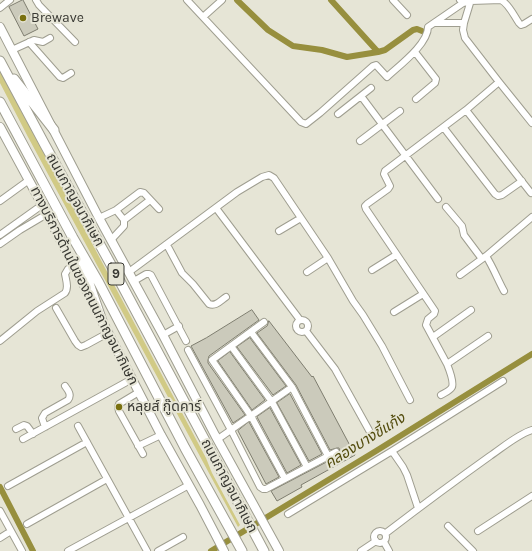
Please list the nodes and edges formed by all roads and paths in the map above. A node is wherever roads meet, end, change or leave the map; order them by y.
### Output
1 (10, 0) edge
2 (36, 0) edge
3 (187, 0) edge
4 (222, 0) edge
5 (394, 0) edge
6 (471, 0) edge
7 (461, 2) edge
8 (0, 8) edge
9 (407, 15) dead end
10 (203, 17) junction
11 (532, 20) edge
12 (435, 23) junction
13 (464, 23) junction
14 (0, 27) edge
15 (50, 38) dead end
16 (29, 42) junction
17 (75, 42) dead end
18 (12, 50) junction
19 (415, 52) junction
20 (0, 60) edge
21 (71, 73) dead end
22 (499, 82) junction
23 (371, 88) dead end
24 (361, 96) junction
25 (416, 99) dead end
26 (1, 103) edge
27 (466, 110) junction
28 (400, 111) dead end
29 (338, 114) dead end
30 (532, 123) edge
31 (383, 125) junction
32 (0, 127) edge
33 (444, 128) junction
34 (54, 130) junction
35 (360, 141) dead end
36 (406, 156) junction
37 (29, 180) junction
38 (522, 181) junction
39 (531, 193) edge
40 (438, 199) dead end
41 (150, 200) junction
42 (0, 201) edge
43 (42, 205) junction
44 (446, 207) dead end
45 (216, 208) junction
46 (159, 209) dead end
47 (116, 210) junction
48 (47, 214) junction
49 (532, 217) edge
50 (99, 218) junction
51 (301, 218) junction
52 (124, 220) junction
53 (279, 231) dead end
54 (0, 235) edge
55 (73, 238) junction
56 (111, 240) junction
57 (0, 244) edge
58 (167, 245) junction
59 (396, 255) junction
60 (328, 258) junction
61 (484, 258) junction
62 (74, 265) junction
63 (372, 270) dead end
64 (129, 272) junction
65 (307, 272) dead end
66 (460, 275) dead end
67 (134, 281) junction
68 (504, 291) dead end
69 (423, 294) junction
70 (226, 296) dead end
71 (56, 308) dead end
72 (471, 310) dead end
73 (394, 312) dead end
74 (102, 321) junction
75 (264, 322) dead end
76 (179, 326) junction
77 (250, 332) junction
78 (108, 333) junction
79 (163, 335) junction
80 (488, 336) dead end
81 (433, 337) junction
82 (0, 341) edge
83 (186, 341) dead end
84 (231, 346) junction
85 (188, 350) dead end
86 (447, 364) junction
87 (132, 379) junction
88 (504, 381) dead end
89 (65, 386) dead end
90 (292, 387) junction
91 (139, 392) junction
92 (441, 395) dead end
93 (410, 400) dead end
94 (272, 402) junction
95 (252, 416) junction
96 (78, 426) dead end
97 (45, 427) junction
98 (16, 429) dead end
99 (231, 430) junction
100 (532, 430) edge
101 (370, 432) dead end
102 (33, 434) junction
103 (161, 435) junction
104 (23, 439) dead end
105 (218, 439) junction
106 (87, 442) junction
107 (138, 446) junction
108 (392, 451) junction
109 (336, 452) dead end
110 (143, 454) dead end
111 (328, 456) junction
112 (307, 468) junction
113 (107, 479) junction
114 (285, 479) junction
115 (189, 485) junction
116 (8, 486) dead end
117 (532, 496) edge
118 (418, 508) junction
119 (0, 511) edge
120 (288, 514) dead end
121 (129, 518) junction
122 (27, 524) dead end
123 (448, 526) dead end
124 (11, 531) junction
125 (478, 531) dead end
126 (386, 533) junction
127 (183, 537) dead end
128 (0, 538) edge
129 (376, 541) junction
130 (384, 542) junction
131 (22, 551) edge
132 (68, 551) edge
133 (147, 551) edge
134 (158, 551) edge
135 (224, 551) edge
136 (242, 551) edge
137 (264, 551) edge
138 (279, 551) edge
139 (361, 551) edge
140 (389, 551) edge
141 (473, 551) edge

1 - 8 street
2 - 17 street
3 - 10 street
4 - 10 street
5 - 9 street
6 - 7 street
6 - 11 street
6 - 13 street
7 - 12 street
10 - 19 street
12 - 13 street
12 - 19 street
13 - 22 street
14 - 18 main road
15 - 16 street
16 - 18 street
16 - 21 street
18 - 34 main road
19 - 25 street
20 - 34 highway
20 - 137 highway, ถนนกาญจนาภิเษก / 9
22 - 27 street
22 - 30 street
23 - 24 street
24 - 29 street
24 - 31 street
26 - 55 highway, ถนนกาญจนาภิเษก / 9
27 - 33 street
27 - 38 street
28 - 31 street
31 - 35 street
31 - 36 street
32 - 37 main road, ทางบริการด้านในของถนนกาญจนาภิเษก
33 - 36 street
33 - 38 street
34 - 50 main road
36 - 40 street
36 - 59 street
37 - 42 street
37 - 43 main road, ทางบริการด้านในของถนนกาญจนาภิเษก
38 - 39 street
41 - 46 street
41 - 47 street
41 - 52 street
43 - 48 main road, ทางบริการด้านในของถนนกาญจนาภิเษก
43 - 54 street
44 - 61 street
45 - 51 street
45 - 58 street
45 - 101 street
47 - 50 street
47 - 52 street
48 - 57 street
48 - 62 main road, ทางบริการด้านในของถนนกาญจนาภิเษก
49 - 61 street
50 - 56 main road
51 - 53 street
51 - 60 street
52 - 56 street
55 - 74 highway
55 - 136 highway, ถนนกาญจนาภิเษก / 9
56 - 64 main road
58 - 64 street
58 - 70 street
59 - 63 street
59 - 69 street
60 - 65 street
60 - 93 street
61 - 66 street
61 - 68 street
62 - 74 main road, ทางบริการด้านในของถนนกาญจนาภิเษก
62 - 82 street
64 - 67 main road
67 - 76 street
67 - 79 main road
69 - 73 street
69 - 81 street
71 - 78 street
72 - 81 street
74 - 78 main road, ทางบริการด้านในของถนนกาญจนาภิเษก
75 - 77 street
76 - 79 street
76 - 83 street
77 - 84 street
77 - 90 street
78 - 87 main road, ทางบริการด้านในของถนนกาญจนาภิเษก
79 - 105 main road
80 - 86 street
81 - 86 street
84 - 94 street
84 - 95 street
85 - 99 street
86 - 92 street
87 - 91 main road, ทางบริการด้านในของถนนกาญจนาภิเษก
87 - 97 street
88 - 108 street
89 - 97 street
90 - 94 street
90 - 111 street
91 - 103 main road, ทางบริการด้านในของถนนกาญจนาภิเษก
91 - 107 street
94 - 95 street
94 - 112 street
95 - 99 street
95 - 114 street
96 - 106 street
97 - 102 street
98 - 102 street
99 - 105 street
99 - 114 street
100 - 118 street
102 - 104 street
103 - 107 street
103 - 115 main road, ทางบริการด้านในของถนนกาญจนาภิเษก
105 - 138 main road
106 - 113 street
106 - 116 street
107 - 110 street
108 - 118 street
108 - 120 street
109 - 111 street
111 - 112 street
112 - 114 street
113 - 121 street
113 - 122 street
115 - 121 street
115 - 135 main road, ทางบริการด้านในของถนนกาญจนาภิเษก
117 - 125 street
118 - 126 street
119 - 124 street
121 - 132 street
121 - 133 street
123 - 141 street
124 - 128 street
124 - 131 street
126 - 129 street
126 - 130 street
127 - 134 street
129 - 130 street
129 - 139 street
130 - 140 street

